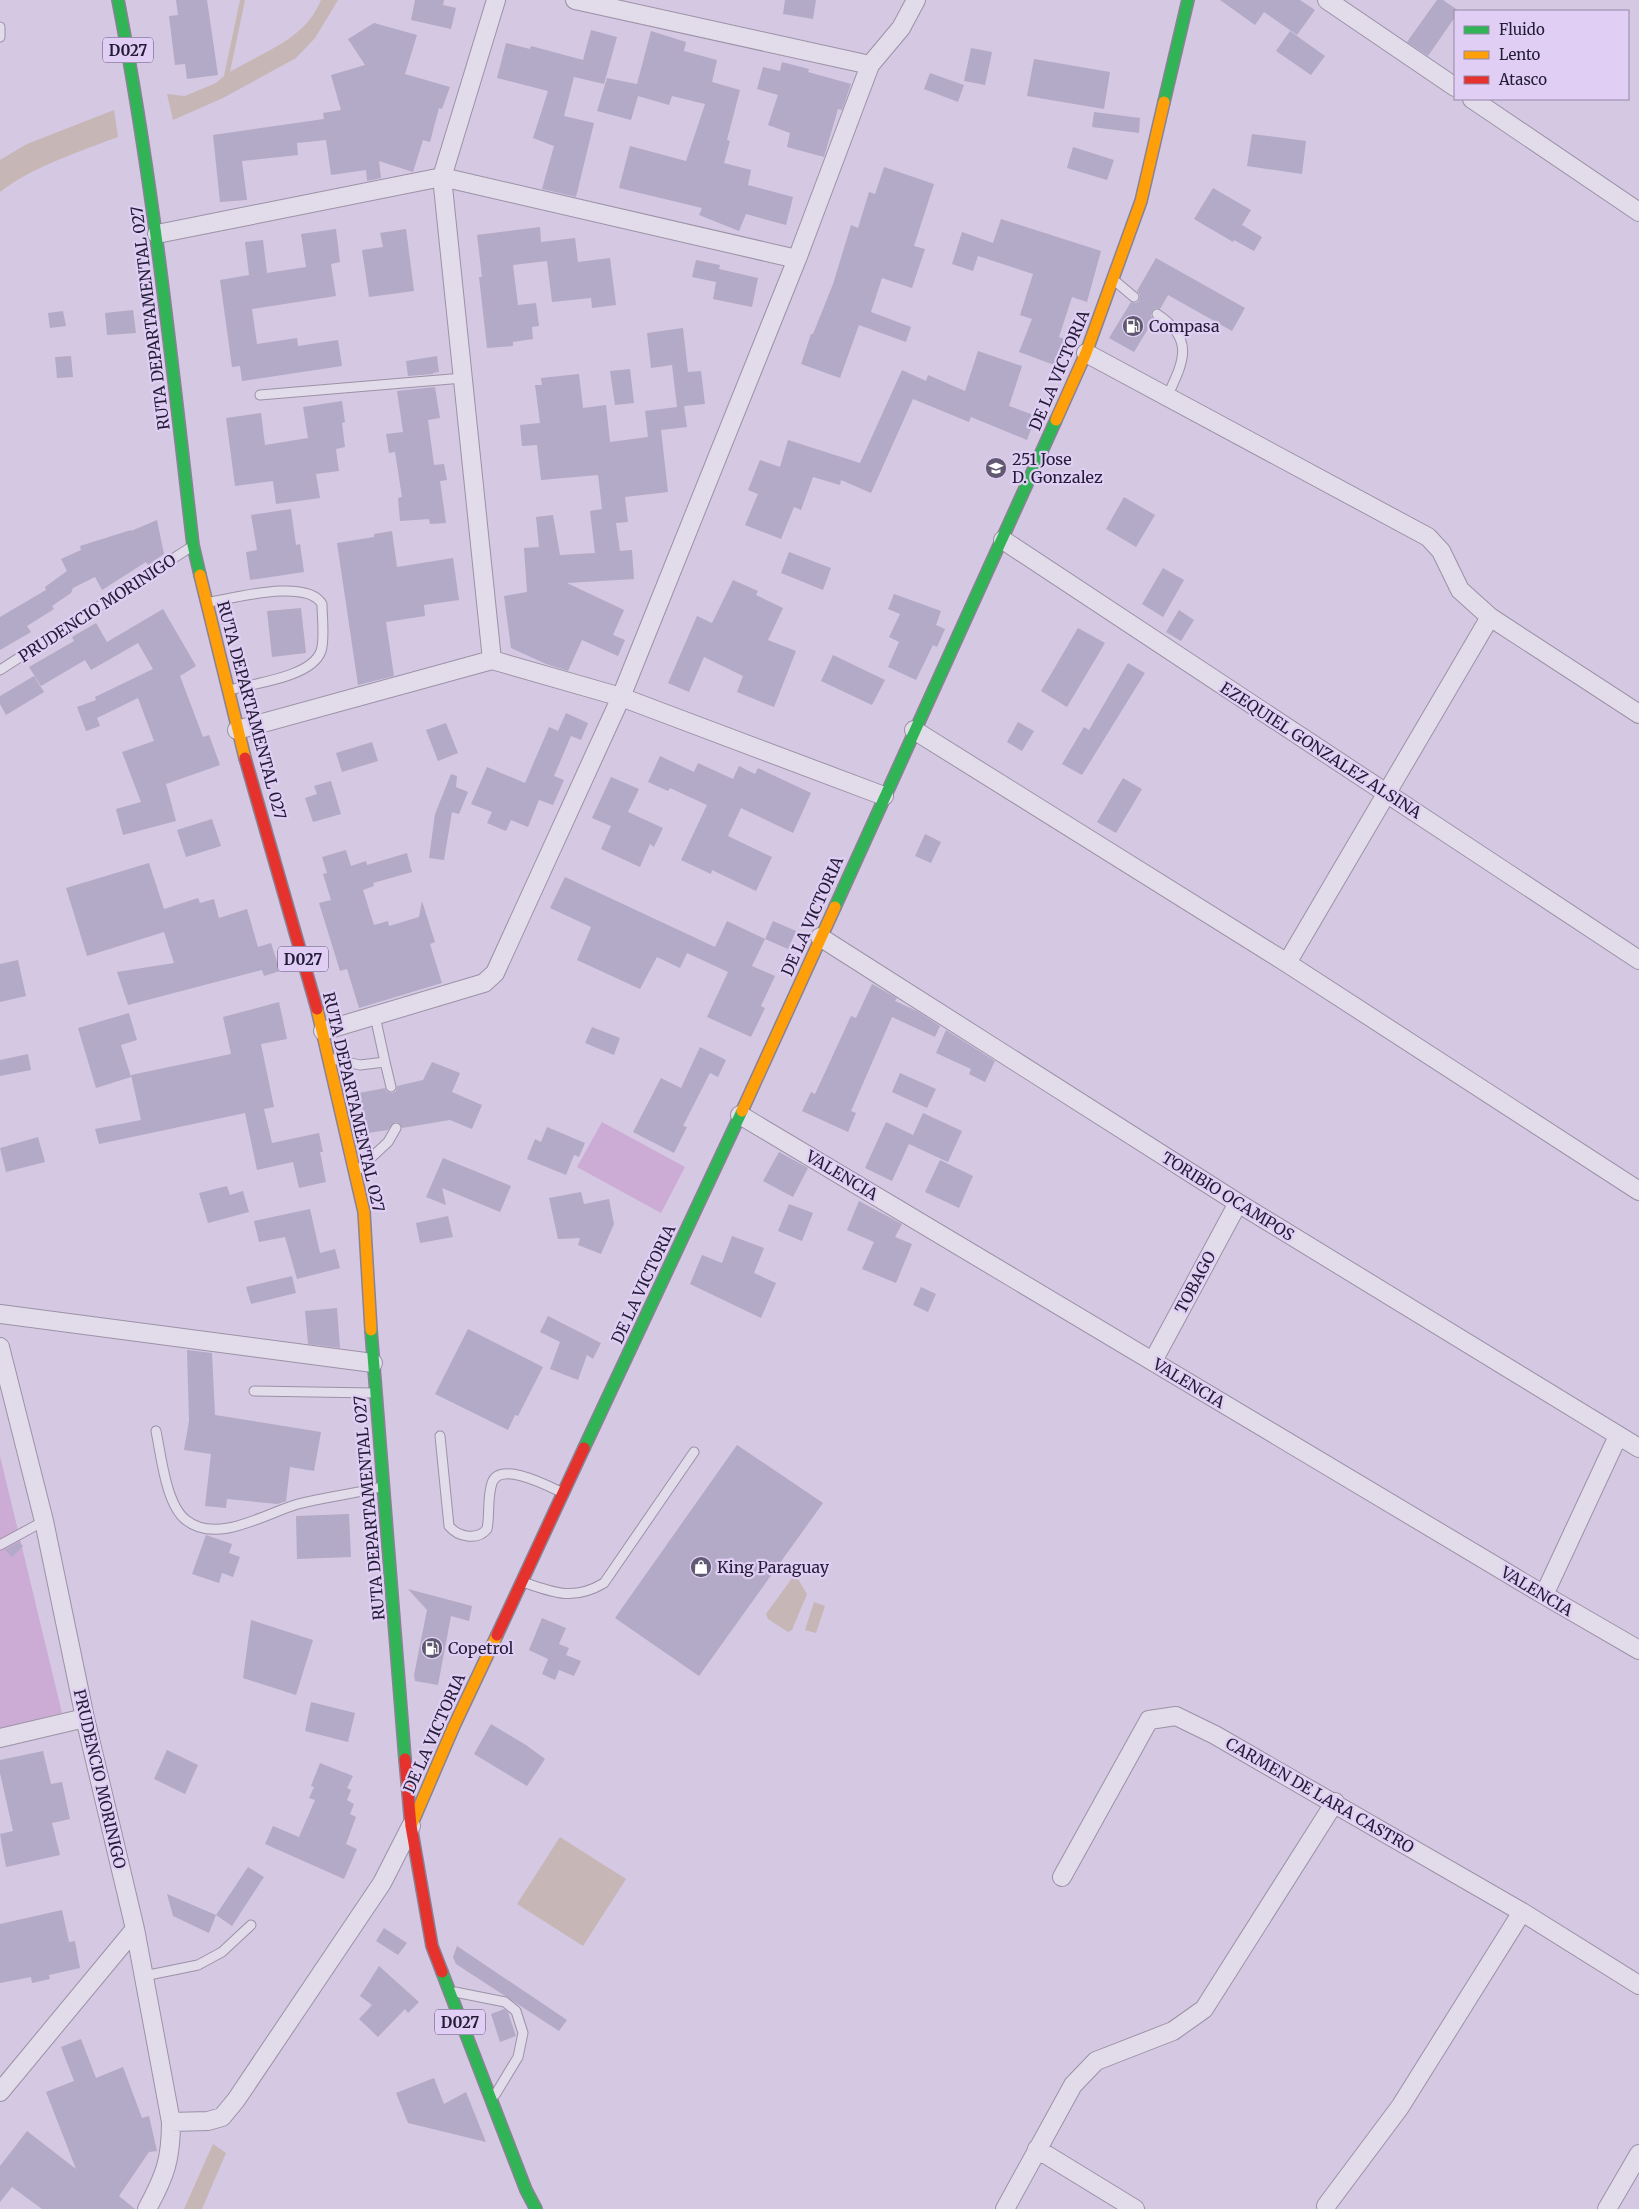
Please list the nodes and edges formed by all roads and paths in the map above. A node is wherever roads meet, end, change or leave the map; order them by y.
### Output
1 (118, 0) edge
2 (496, 0) edge
3 (575, 0) edge
4 (916, 0) edge
5 (1188, 0) edge
6 (1327, 0) edge
7 (0, 27) edge
8 (0, 37) edge
9 (870, 65) junction
10 (1454, 86) edge
11 (1473, 100) edge
12 (442, 178) junction
13 (1639, 212) edge
14 (157, 234) junction
15 (797, 259) junction
16 (1114, 281) junction
17 (1134, 297) dead end
18 (1157, 314) dead end
19 (1086, 353) junction
20 (463, 378) junction
21 (260, 395) dead end
22 (1167, 397) junction
23 (1003, 540) junction
24 (193, 545) junction
25 (207, 603) junction
26 (1490, 617) junction
27 (492, 660) junction
28 (0, 670) edge
29 (228, 690) junction
30 (621, 697) junction
31 (1639, 714) edge
32 (237, 730) junction
33 (914, 730) junction
34 (1386, 794) junction
35 (884, 796) junction
36 (820, 938) junction
37 (1639, 960) edge
38 (1287, 963) junction
39 (375, 1016) junction
40 (323, 1031) junction
41 (329, 1058) junction
42 (385, 1062) junction
43 (391, 1087) dead end
44 (740, 1114) junction
45 (396, 1128) dead end
46 (356, 1173) junction
47 (1639, 1191) edge
48 (1238, 1203) junction
49 (0, 1314) edge
50 (0, 1347) edge
51 (1153, 1361) junction
52 (373, 1363) junction
53 (254, 1390) dead end
54 (376, 1393) junction
55 (156, 1431) dead end
56 (440, 1436) dead end
57 (1618, 1436) junction
58 (1639, 1448) edge
59 (694, 1452) dead end
60 (383, 1487) junction
61 (563, 1494) junction
62 (44, 1522) junction
63 (0, 1545) edge
64 (522, 1582) junction
65 (1544, 1595) junction
66 (1639, 1650) edge
67 (85, 1718) junction
68 (0, 1738) edge
69 (1335, 1802) junction
70 (411, 1826) junction
71 (1062, 1877) dead end
72 (1522, 1912) junction
73 (251, 1925) dead end
74 (135, 1929) junction
75 (144, 1976) junction
76 (1639, 1985) edge
77 (448, 1990) junction
78 (0, 2092) edge
79 (491, 2102) junction
80 (171, 2122) junction
81 (1037, 2149) junction
82 (1639, 2154) edge
83 (1326, 2206) dead end
84 (147, 2209) edge
85 (536, 2209) edge
86 (1005, 2209) edge
87 (1135, 2209) edge
88 (1607, 2209) edge

1 - 14 main road, RUTA DEPARTAMENTAL 027 / D027
2 - 12 street
3 - 9 street
4 - 9 street
5 - 16 main road, DE LA VICTORIA
6 - 10 street
7 - 8 lane
9 - 15 street
11 - 13 street
12 - 14 street
12 - 15 street
12 - 20 street
14 - 24 main road, RUTA DEPARTAMENTAL 027 / D027
15 - 30 street
16 - 17 lane
16 - 19 main road, DE LA VICTORIA
18 - 22 lane
19 - 22 street
19 - 23 main road, DE LA VICTORIA
20 - 21 lane
20 - 27 street
22 - 26 street
23 - 33 main road, DE LA VICTORIA
23 - 34 street, EZEQUIEL GONZALEZ ALSINA
24 - 25 main road, RUTA DEPARTAMENTAL 027 / D027
24 - 28 lane, PRUDENCIO MORINIGO
25 - 29 main road, RUTA DEPARTAMENTAL 027 / D027
25 - 29 lane
26 - 31 street
26 - 34 street
27 - 30 street
27 - 32 street
29 - 32 main road, RUTA DEPARTAMENTAL 027 / D027
30 - 35 street
30 - 39 street
32 - 40 main road, RUTA DEPARTAMENTAL 027 / D027
33 - 35 main road, DE LA VICTORIA
33 - 38 street
34 - 37 street, EZEQUIEL GONZALEZ ALSINA
34 - 38 street
35 - 36 main road, DE LA VICTORIA
36 - 44 main road, DE LA VICTORIA
36 - 48 street, TORIBIO OCAMPOS
38 - 47 street
39 - 40 street
39 - 42 lane
40 - 41 main road, RUTA DEPARTAMENTAL 027 / D027
41 - 42 lane
41 - 46 main road, RUTA DEPARTAMENTAL 027 / D027
42 - 43 lane
44 - 51 street, VALENCIA
44 - 61 main road, DE LA VICTORIA
45 - 46 lane
46 - 52 main road, RUTA DEPARTAMENTAL 027 / D027
48 - 51 street, TOBAGO
48 - 57 street, TORIBIO OCAMPOS
49 - 52 street
50 - 62 street, PRUDENCIO MORINIGO
51 - 65 street, VALENCIA
52 - 54 main road, RUTA DEPARTAMENTAL 027 / D027
53 - 54 lane
54 - 60 main road, RUTA DEPARTAMENTAL 027 / D027
55 - 60 lane
56 - 61 lane
57 - 58 street, TORIBIO OCAMPOS
57 - 65 street
59 - 64 lane
60 - 70 main road, RUTA DEPARTAMENTAL 027 / D027
61 - 64 main road, DE LA VICTORIA
62 - 63 lane
62 - 67 street, PRUDENCIO MORINIGO
64 - 70 main road, DE LA VICTORIA
65 - 66 street, VALENCIA
67 - 68 street
67 - 74 street, PRUDENCIO MORINIGO
69 - 71 street, CARMEN DE LARA CASTRO
69 - 72 street, CARMEN DE LARA CASTRO
69 - 81 street
70 - 77 main road, RUTA DEPARTAMENTAL 027 / D027
70 - 80 street
72 - 76 street, CARMEN DE LARA CASTRO
72 - 83 street
73 - 75 lane
74 - 75 street, PRUDENCIO MORINIGO
74 - 78 street
75 - 80 street, PRUDENCIO MORINIGO
77 - 79 main road, RUTA DEPARTAMENTAL 027 / D027
77 - 79 lane
79 - 85 main road, RUTA DEPARTAMENTAL 027 / D027
80 - 84 street, PRUDENCIO MORINIGO
81 - 86 street
81 - 87 street
82 - 88 street

